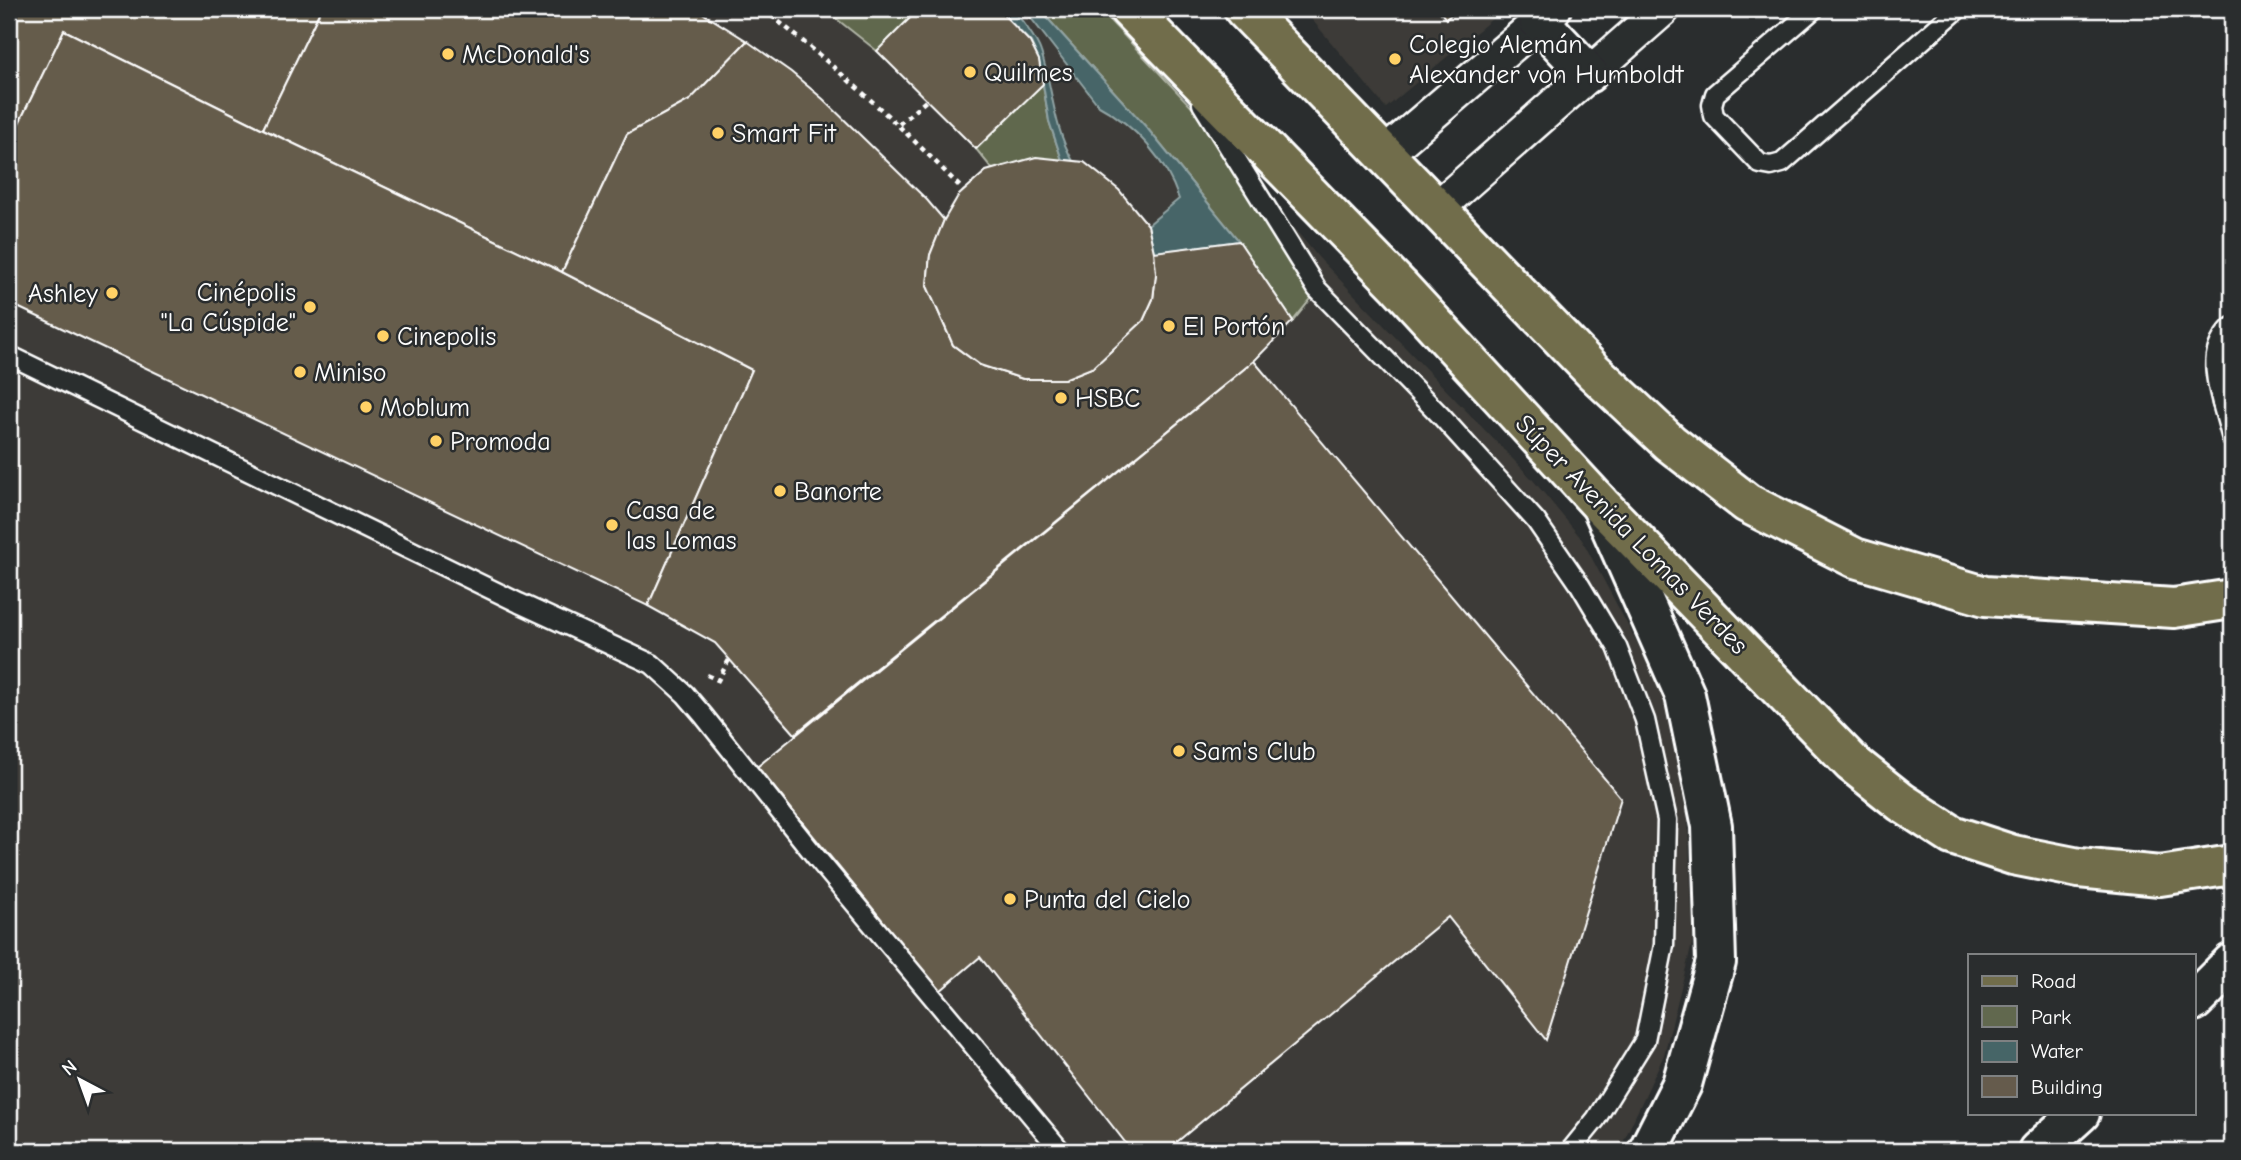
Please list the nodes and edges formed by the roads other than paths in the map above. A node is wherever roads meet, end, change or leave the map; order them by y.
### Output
1 (1129, 9) edge
2 (1244, 9) edge
3 (1663, 9) edge
4 (1814, 9) edge
5 (1958, 9) edge
6 (1546, 15) edge
7 (1165, 45) junction
8 (1588, 73) junction
9 (1385, 154) junction
10 (1435, 210) junction
11 (2232, 327) edge
12 (9, 355) edge
13 (2227, 402) edge
14 (2232, 439) edge
15 (1601, 505) junction
16 (2232, 599) edge
17 (2232, 865) edge
18 (2232, 963) edge
19 (2196, 998) edge
20 (2079, 1114) edge
21 (1061, 1151) edge
22 (1570, 1151) edge
23 (1648, 1151) edge
24 (2038, 1151) edge

1 - 7 main road, Súper Avenida Lomas Verdes
2 - 9 main road
3 - 8 street
4 - 5 lane
6 - 8 street
6 - 9 street
7 - 15 main road, Súper Avenida Lomas Verdes
7 - 22 lane
8 - 10 street
9 - 10 main road
10 - 16 main road
11 - 13 lane
12 - 21 lane
13 - 14 lane
15 - 17 main road, Súper Avenida Lomas Verdes
15 - 23 street
18 - 19 street
20 - 24 street

